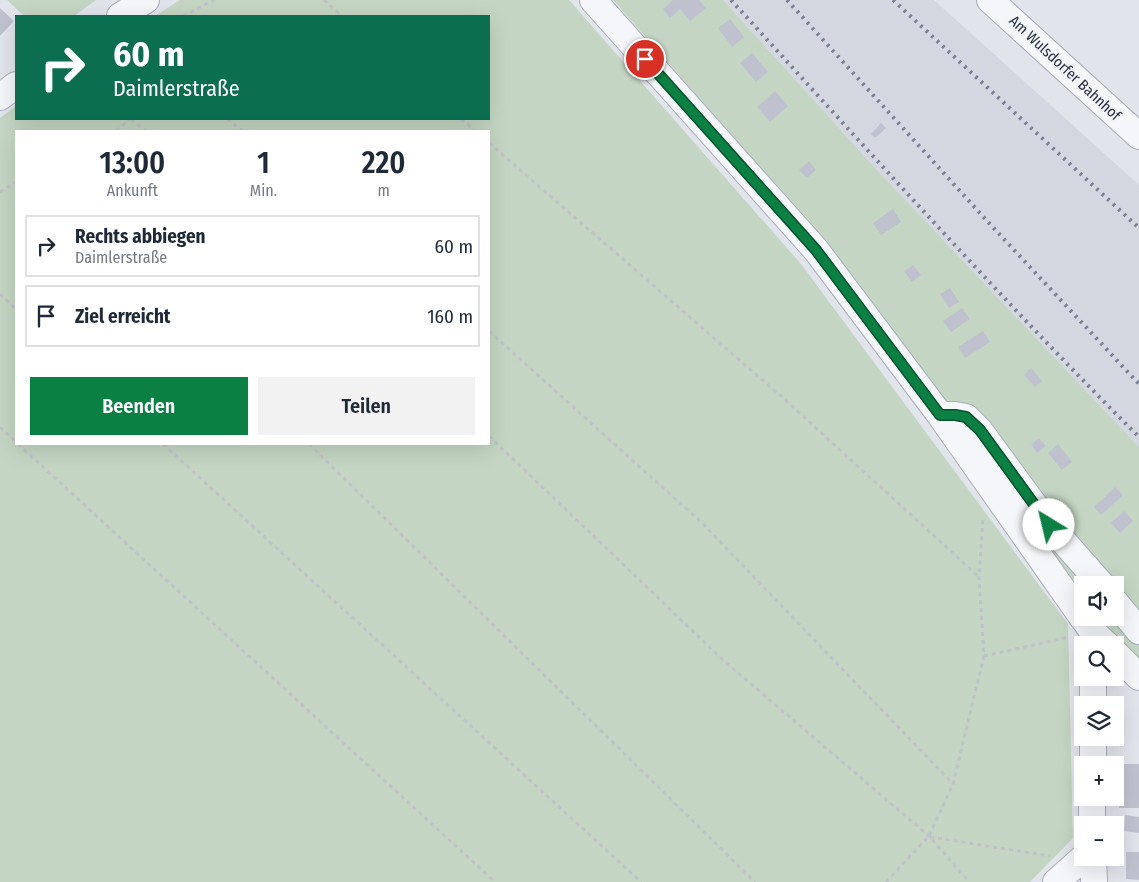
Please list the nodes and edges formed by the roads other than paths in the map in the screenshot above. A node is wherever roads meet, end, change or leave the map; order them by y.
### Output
1 (146, 0) edge
2 (593, 0) edge
3 (990, 0) edge
4 (122, 15) edge
5 (15, 86) edge
6 (0, 97) edge
7 (1139, 136) edge
8 (940, 415) junction
9 (1094, 576) edge
10 (1124, 613) edge
11 (1092, 631) edge
12 (1139, 631) edge
13 (1124, 662) edge
14 (1139, 677) edge
15 (1074, 862) edge
16 (1093, 866) edge
17 (1056, 870) edge
18 (1094, 882) edge

1 - 4 street
2 - 8 street
3 - 7 street, Am Wulsdorfer Bahnhof
5 - 6 street
8 - 9 street
8 - 11 street
10 - 12 street
13 - 14 street
15 - 17 street
16 - 18 street

